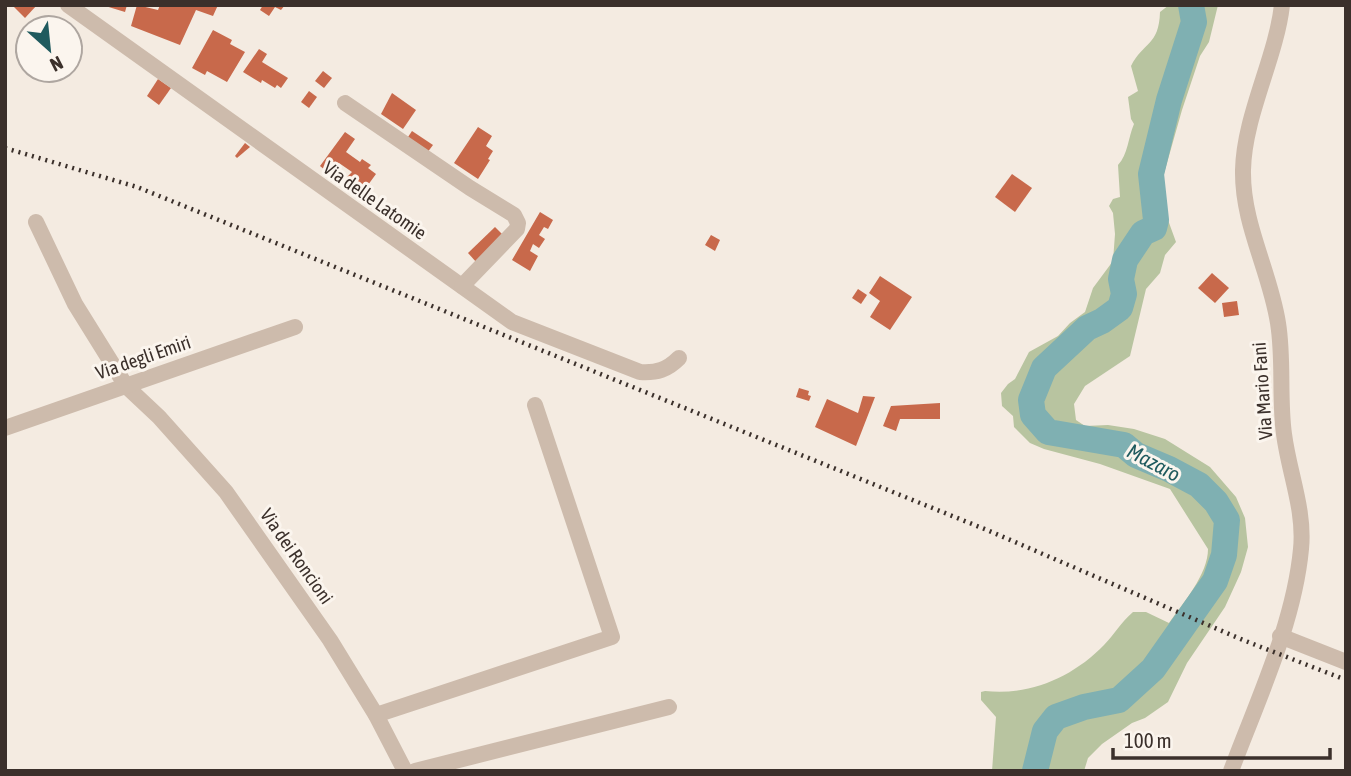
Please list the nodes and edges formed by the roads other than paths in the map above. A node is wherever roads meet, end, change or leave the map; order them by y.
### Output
1 (68, 5) edge
2 (1282, 5) edge
3 (345, 103) dead end
4 (36, 222) dead end
5 (462, 286) junction
6 (295, 327) dead end
7 (679, 358) dead end
8 (126, 386) junction
9 (535, 405) dead end
10 (5, 428) edge
11 (1280, 636) junction
12 (1346, 662) edge
13 (669, 708) dead end
14 (376, 715) junction
15 (405, 771) edge
16 (415, 771) edge
17 (1231, 771) edge

1 - 5 street, Via delle Latomie
2 - 11 street, Via Mario Fani
3 - 5 street
4 - 8 street, Via dei Roncioni
5 - 7 street, Via delle Latomie
6 - 8 street, Via degli Emiri
8 - 10 street, Via degli Emiri
8 - 14 street, Via dei Roncioni
9 - 14 street
11 - 12 street
11 - 17 street, Via Mario Fani
13 - 16 street
14 - 15 street, Via dei Roncioni

